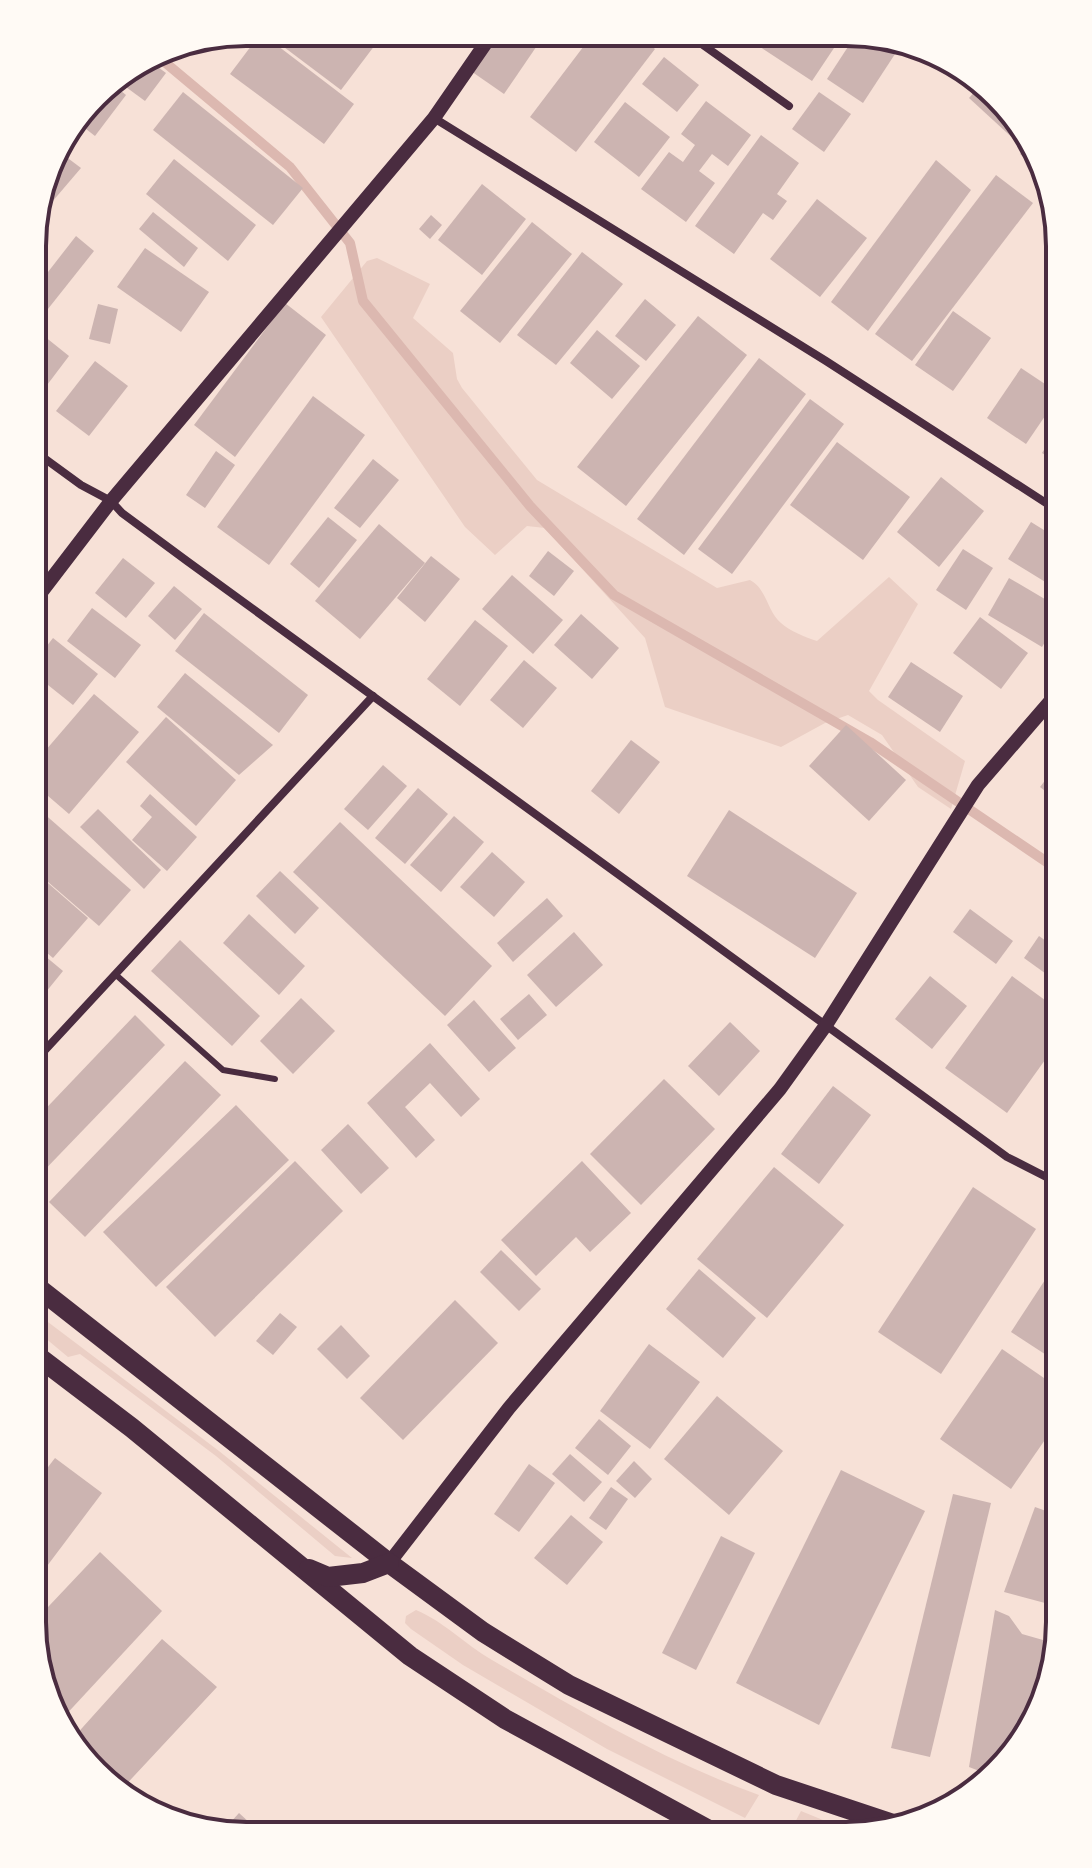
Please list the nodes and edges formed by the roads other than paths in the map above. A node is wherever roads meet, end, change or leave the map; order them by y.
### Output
1 (484, 46) edge
2 (704, 46) edge
3 (789, 106) dead end
4 (434, 118) junction
5 (46, 459) edge
6 (111, 501) junction
7 (1046, 503) edge
8 (46, 586) edge
9 (373, 696) junction
10 (1046, 706) edge
11 (115, 974) junction
12 (826, 1025) junction
13 (46, 1049) edge
14 (275, 1079) dead end
15 (1046, 1177) edge
16 (46, 1294) edge
17 (46, 1363) edge
18 (389, 1563) junction
19 (298, 1564) junction
20 (878, 1819) edge
21 (694, 1822) edge

1 - 4 street
2 - 3 street
4 - 6 street
4 - 7 street
5 - 6 street
6 - 8 street
6 - 9 street
9 - 11 street
9 - 12 street
10 - 12 street
11 - 13 street
11 - 14 lane
12 - 15 street
12 - 18 street
16 - 18 main road
17 - 19 main road
18 - 19 main road
18 - 20 main road
19 - 21 main road

